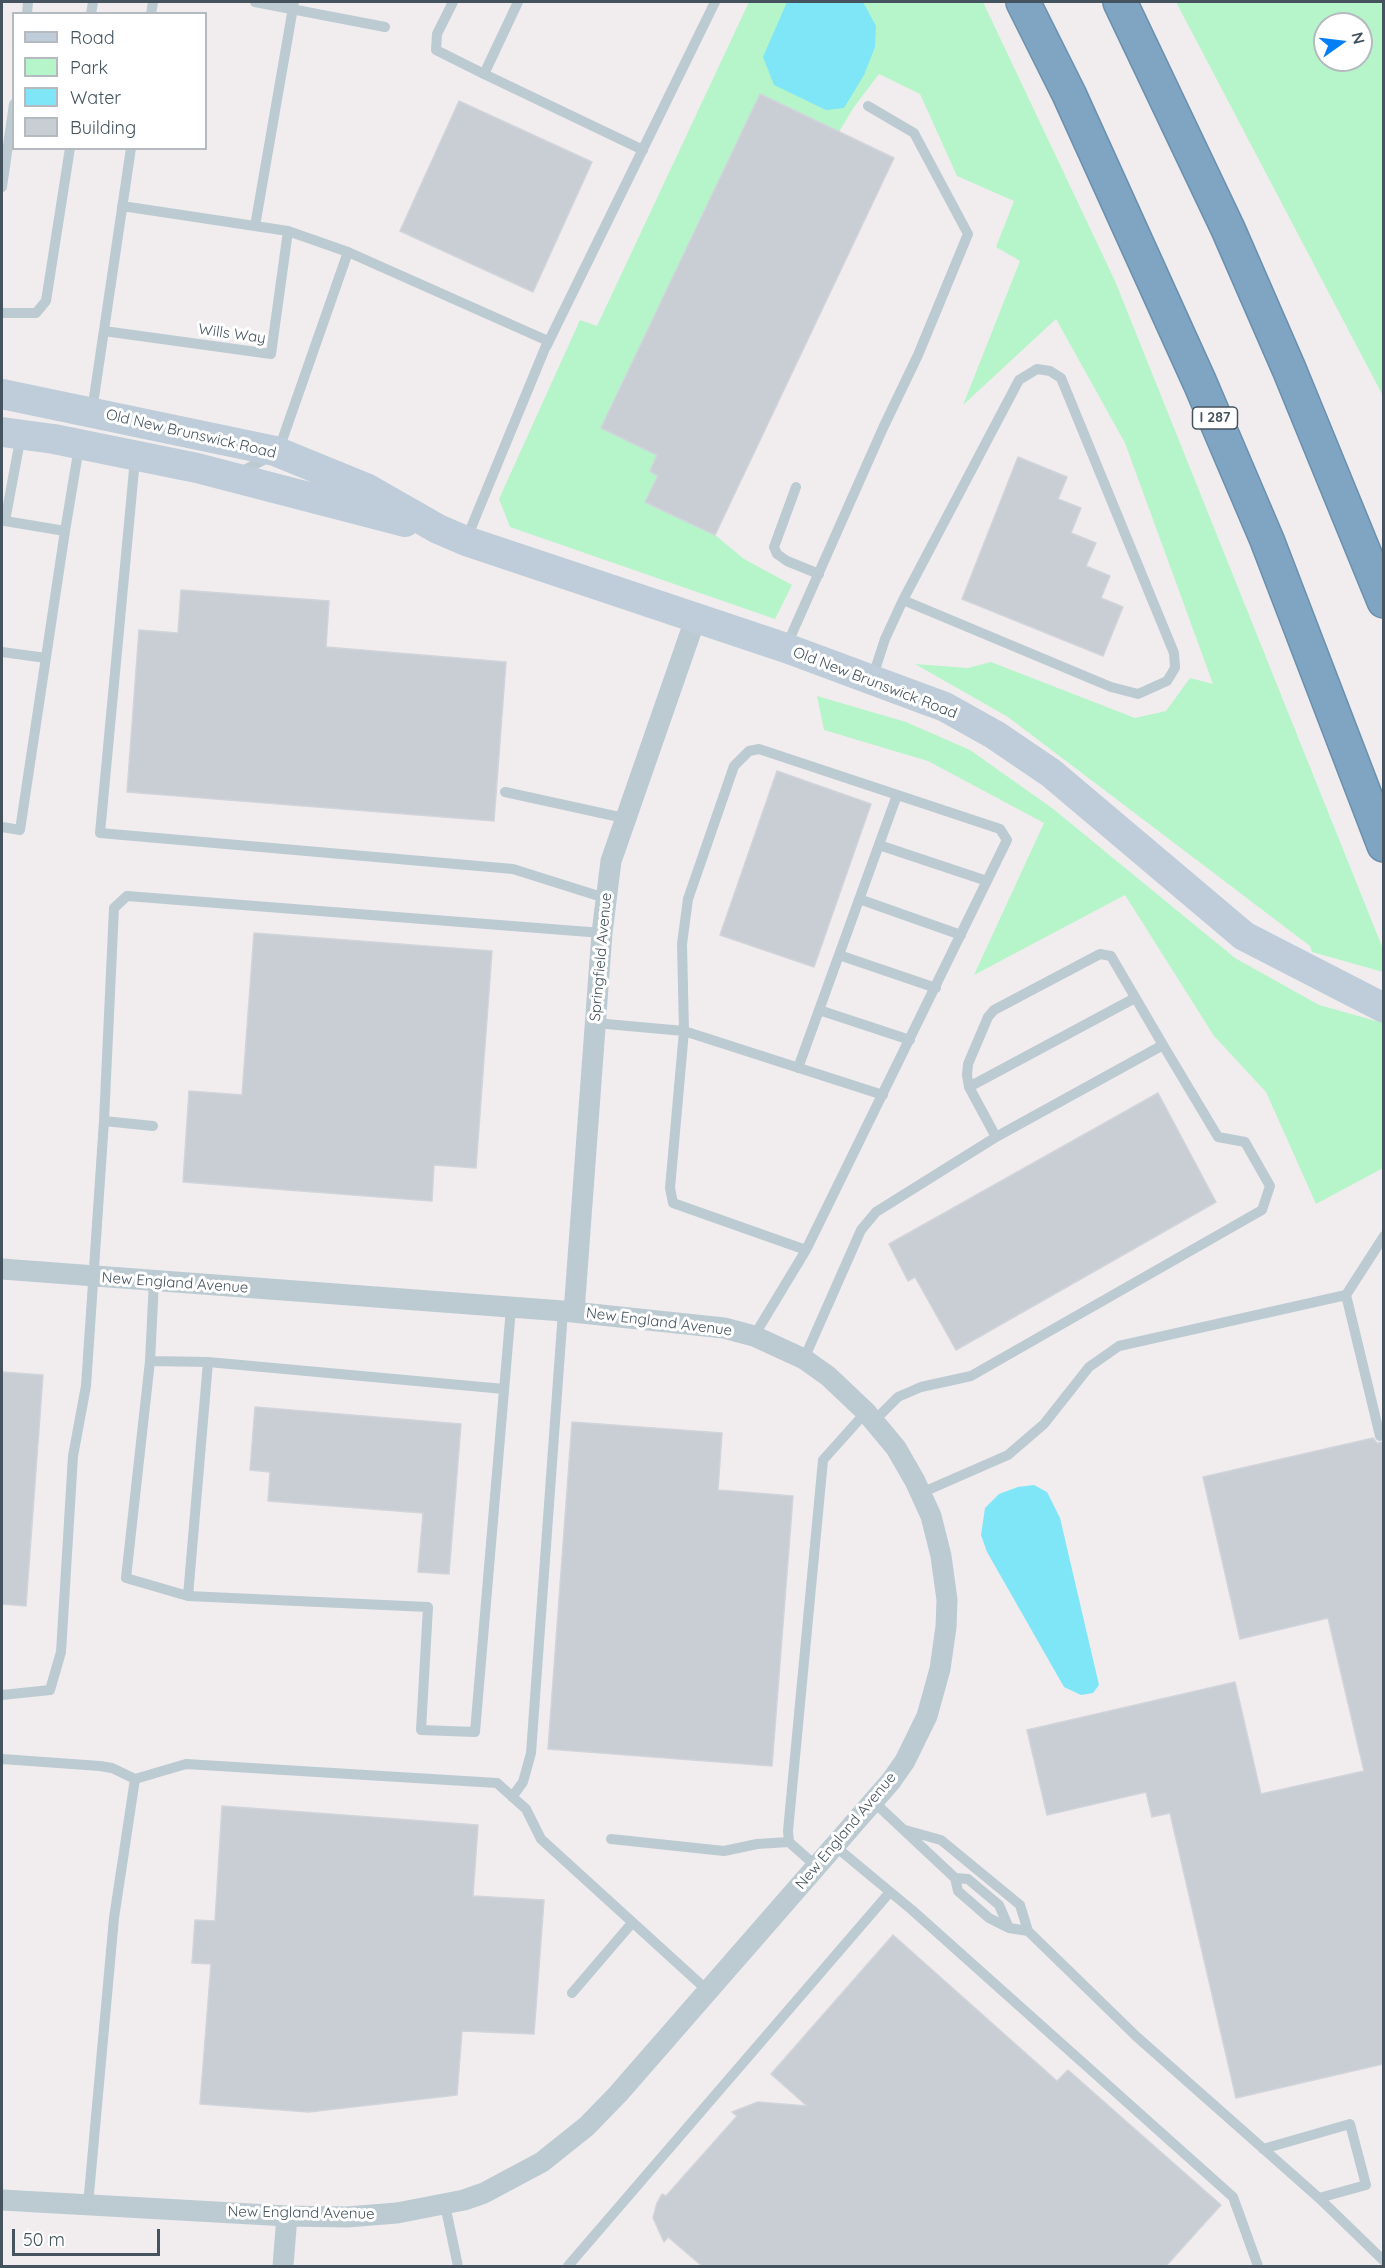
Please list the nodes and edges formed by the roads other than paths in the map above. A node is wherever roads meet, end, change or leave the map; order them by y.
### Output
1 (255, 2) edge
2 (453, 2) edge
3 (518, 2) edge
4 (715, 2) edge
5 (1023, 2) edge
6 (1120, 2) edge
7 (293, 6) edge
8 (385, 27) dead end
9 (484, 74) junction
10 (868, 106) dead end
11 (12, 118) edge
12 (70, 150) edge
13 (131, 150) edge
14 (643, 150) junction
15 (2, 187) edge
16 (122, 206) junction
17 (255, 226) junction
18 (288, 231) junction
19 (348, 252) junction
20 (2, 313) edge
21 (104, 331) junction
22 (543, 353) junction
23 (2, 394) edge
24 (92, 411) junction
25 (11, 434) edge
26 (80, 444) junction
27 (278, 452) junction
28 (135, 455) junction
29 (232, 477) junction
30 (796, 487) dead end
31 (438, 529) junction
32 (65, 531) junction
33 (466, 541) junction
34 (819, 574) junction
35 (903, 600) junction
36 (1383, 601) edge
37 (696, 616) junction
38 (786, 648) junction
39 (2, 652) edge
40 (46, 658) junction
41 (872, 679) junction
42 (505, 792) dead end
43 (897, 795) junction
44 (624, 818) junction
45 (2, 827) edge
46 (879, 845) junction
47 (1383, 845) edge
48 (987, 881) junction
49 (605, 898) junction
50 (859, 899) junction
51 (602, 933) junction
52 (961, 935) junction
53 (839, 955) junction
54 (936, 988) junction
55 (1135, 998) junction
56 (1374, 1003) edge
57 (819, 1010) junction
58 (595, 1023) junction
59 (684, 1031) junction
60 (910, 1040) junction
61 (1163, 1045) junction
62 (798, 1068) junction
63 (969, 1087) junction
64 (883, 1095) junction
65 (104, 1121) junction
66 (153, 1126) dead end
67 (996, 1137) junction
68 (1383, 1236) edge
69 (806, 1250) junction
70 (2, 1269) edge
71 (92, 1276) junction
72 (153, 1281) junction
73 (1346, 1296) junction
74 (511, 1308) junction
75 (568, 1311) junction
76 (754, 1336) junction
77 (804, 1359) junction
78 (150, 1360) junction
79 (208, 1362) junction
80 (504, 1389) junction
81 (870, 1417) junction
82 (1380, 1436) dead end
83 (921, 1493) junction
84 (188, 1596) junction
85 (2, 1695) edge
86 (2, 1759) edge
87 (135, 1779) junction
88 (512, 1797) junction
89 (875, 1803) junction
90 (906, 1830) junction
91 (611, 1839) dead end
92 (789, 1842) junction
93 (836, 1847) junction
94 (817, 1867) junction
95 (955, 1878) junction
96 (890, 1892) junction
97 (632, 1923) junction
98 (1009, 1928) junction
99 (1028, 1931) junction
100 (708, 1991) junction
101 (572, 1993) dead end
102 (1263, 2149) junction
103 (1319, 2198) junction
104 (2, 2200) edge
105 (88, 2205) junction
106 (445, 2205) junction
107 (287, 2216) junction
108 (1383, 2261) edge
109 (283, 2266) edge
110 (458, 2266) edge
111 (568, 2266) edge
112 (1258, 2266) edge

1 - 7 lane
2 - 9 lane
3 - 9 lane
4 - 14 lane
5 - 47 highway, I 287
6 - 36 highway
7 - 8 lane
7 - 17 lane
9 - 14 lane
10 - 34 lane
11 - 15 lane
12 - 20 lane
13 - 16 lane
14 - 22 lane
16 - 17 lane
16 - 21 lane
17 - 18 lane
18 - 19 lane
18 - 21 lane, Wills Way
19 - 22 lane
19 - 27 lane
21 - 24 lane
22 - 33 lane
23 - 24 main road, Old New Brunswick Road
24 - 27 main road, Old New Brunswick Road
25 - 26 main road, Old New Brunswick Road
25 - 32 lane
26 - 28 main road, Old New Brunswick Road
26 - 32 lane
27 - 29 lane
27 - 31 main road, Old New Brunswick Road
28 - 29 main road, Old New Brunswick Road
28 - 49 lane
29 - 31 main road, Old New Brunswick Road
30 - 34 lane
31 - 33 main road, Old New Brunswick Road
32 - 40 lane
33 - 37 main road, Old New Brunswick Road
34 - 38 lane
35 - 35 lane
35 - 41 lane
37 - 38 main road, Old New Brunswick Road
37 - 44 street, Springfield Avenue
38 - 41 main road, Old New Brunswick Road
39 - 40 lane
40 - 45 lane
41 - 56 main road, Old New Brunswick Road
42 - 44 lane
43 - 46 lane
43 - 48 lane
43 - 59 lane
44 - 49 street, Springfield Avenue
46 - 48 lane
46 - 50 lane
48 - 52 lane
49 - 51 street, Springfield Avenue
50 - 52 lane
50 - 53 lane
51 - 58 street, Springfield Avenue
51 - 65 lane
52 - 54 lane
53 - 54 lane
53 - 57 lane
54 - 60 lane
55 - 61 lane
55 - 63 lane
55 - 63 lane
57 - 60 lane
57 - 62 lane
58 - 59 lane
58 - 75 street, Springfield Avenue
59 - 62 lane
59 - 69 lane
60 - 64 lane
61 - 67 lane
61 - 81 lane
62 - 64 lane
63 - 67 lane
64 - 69 lane
65 - 66 lane
65 - 71 lane
67 - 77 lane
68 - 73 lane
69 - 76 lane
70 - 71 street, New England Avenue
71 - 72 street, New England Avenue
71 - 85 lane
72 - 74 street, New England Avenue
72 - 78 lane
73 - 82 lane
73 - 83 lane
74 - 75 street, New England Avenue
74 - 80 lane
75 - 76 street, New England Avenue
75 - 88 lane
76 - 77 street, New England Avenue
77 - 81 street, New England Avenue
78 - 79 lane
78 - 84 lane
79 - 80 lane
79 - 84 lane
80 - 84 lane
81 - 83 street, New England Avenue
81 - 92 lane
83 - 89 street, New England Avenue
86 - 87 lane
87 - 88 lane
87 - 105 lane
88 - 97 lane
89 - 90 lane
89 - 93 street, New England Avenue
90 - 95 lane
90 - 99 lane
91 - 92 lane
92 - 94 lane
93 - 94 street, New England Avenue
93 - 96 lane
94 - 100 street, New England Avenue
95 - 98 lane
95 - 98 lane
96 - 111 lane
96 - 112 lane
97 - 100 lane
97 - 101 lane
98 - 99 lane
99 - 102 lane
100 - 106 street, New England Avenue
102 - 103 lane
102 - 103 lane
103 - 108 lane
104 - 105 street, New England Avenue
105 - 107 street, New England Avenue
106 - 107 street, New England Avenue
106 - 110 lane
107 - 109 street

